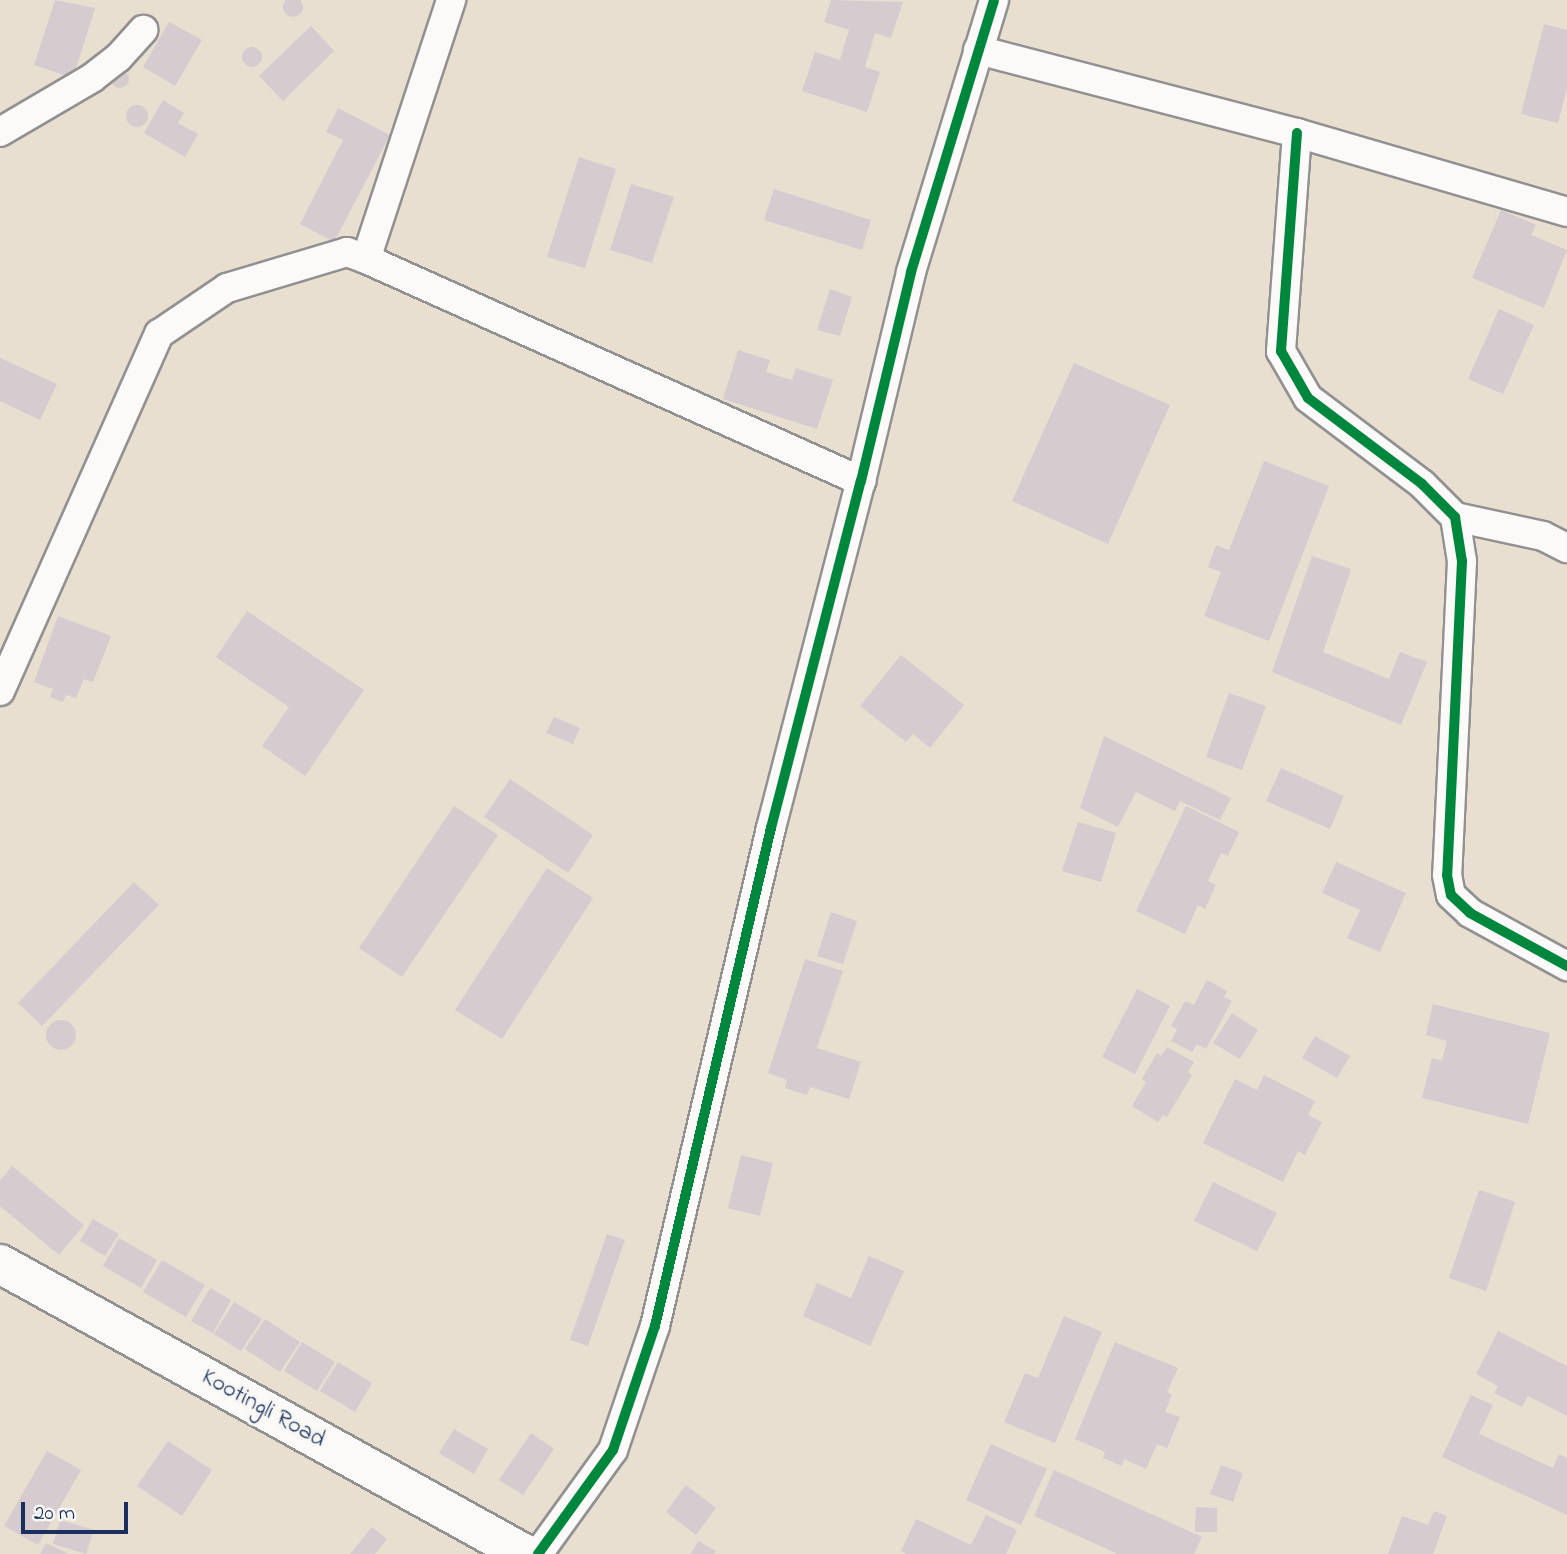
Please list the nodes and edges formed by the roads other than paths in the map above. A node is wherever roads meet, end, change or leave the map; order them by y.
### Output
1 (451, 0) edge
2 (994, 0) edge
3 (143, 30) dead end
4 (978, 50) junction
5 (0, 132) edge
6 (1297, 133) junction
7 (1567, 212) edge
8 (366, 259) junction
9 (861, 481) junction
10 (1455, 517) junction
11 (1567, 548) edge
12 (0, 691) edge
13 (1567, 966) edge
14 (0, 1264) edge
15 (525, 1554) edge
16 (538, 1554) edge

1 - 8 street
2 - 4 street
3 - 5 street
4 - 6 street
4 - 9 street
6 - 7 street
6 - 10 street
8 - 9 street
8 - 12 street
9 - 16 street
10 - 11 street
10 - 13 street
14 - 15 street, Kootingli Road

